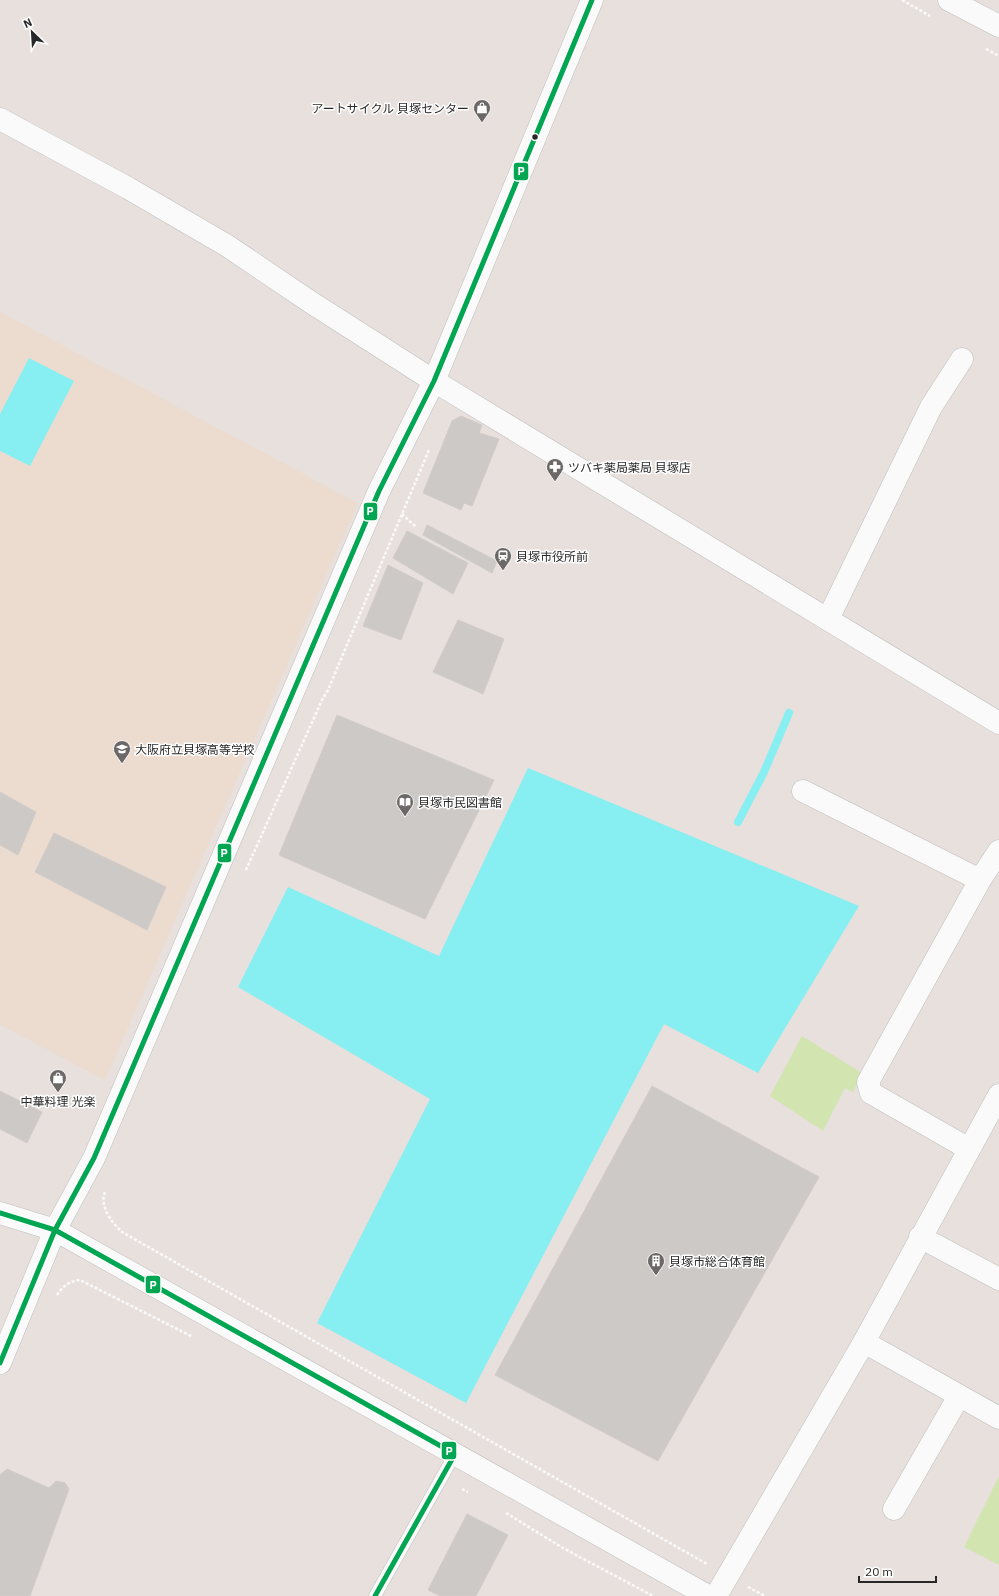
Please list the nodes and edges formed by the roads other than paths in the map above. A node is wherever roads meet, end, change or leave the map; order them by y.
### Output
1 (592, 0) edge
2 (949, 0) edge
3 (999, 26) edge
4 (0, 119) edge
5 (962, 359) dead end
6 (434, 381) junction
7 (828, 619) junction
8 (999, 723) edge
9 (803, 791) dead end
10 (999, 850) edge
11 (980, 880) junction
12 (999, 1095) edge
13 (969, 1149) junction
14 (0, 1213) edge
15 (55, 1230) junction
16 (920, 1237) junction
17 (999, 1279) edge
18 (864, 1342) junction
19 (0, 1363) edge
20 (959, 1396) junction
21 (999, 1418) edge
22 (455, 1454) junction
23 (894, 1509) dead end
24 (375, 1596) edge
25 (708, 1596) edge
26 (716, 1596) edge

1 - 6 street
2 - 3 street
4 - 6 street
5 - 7 street
6 - 7 street
6 - 15 street
7 - 8 street
9 - 11 street
10 - 11 street
11 - 13 street
12 - 13 street
13 - 16 street
14 - 15 street
15 - 19 street
15 - 22 street
16 - 17 street
16 - 18 street
18 - 20 street
18 - 26 street
20 - 21 street
20 - 23 street
22 - 24 lane
22 - 25 street

